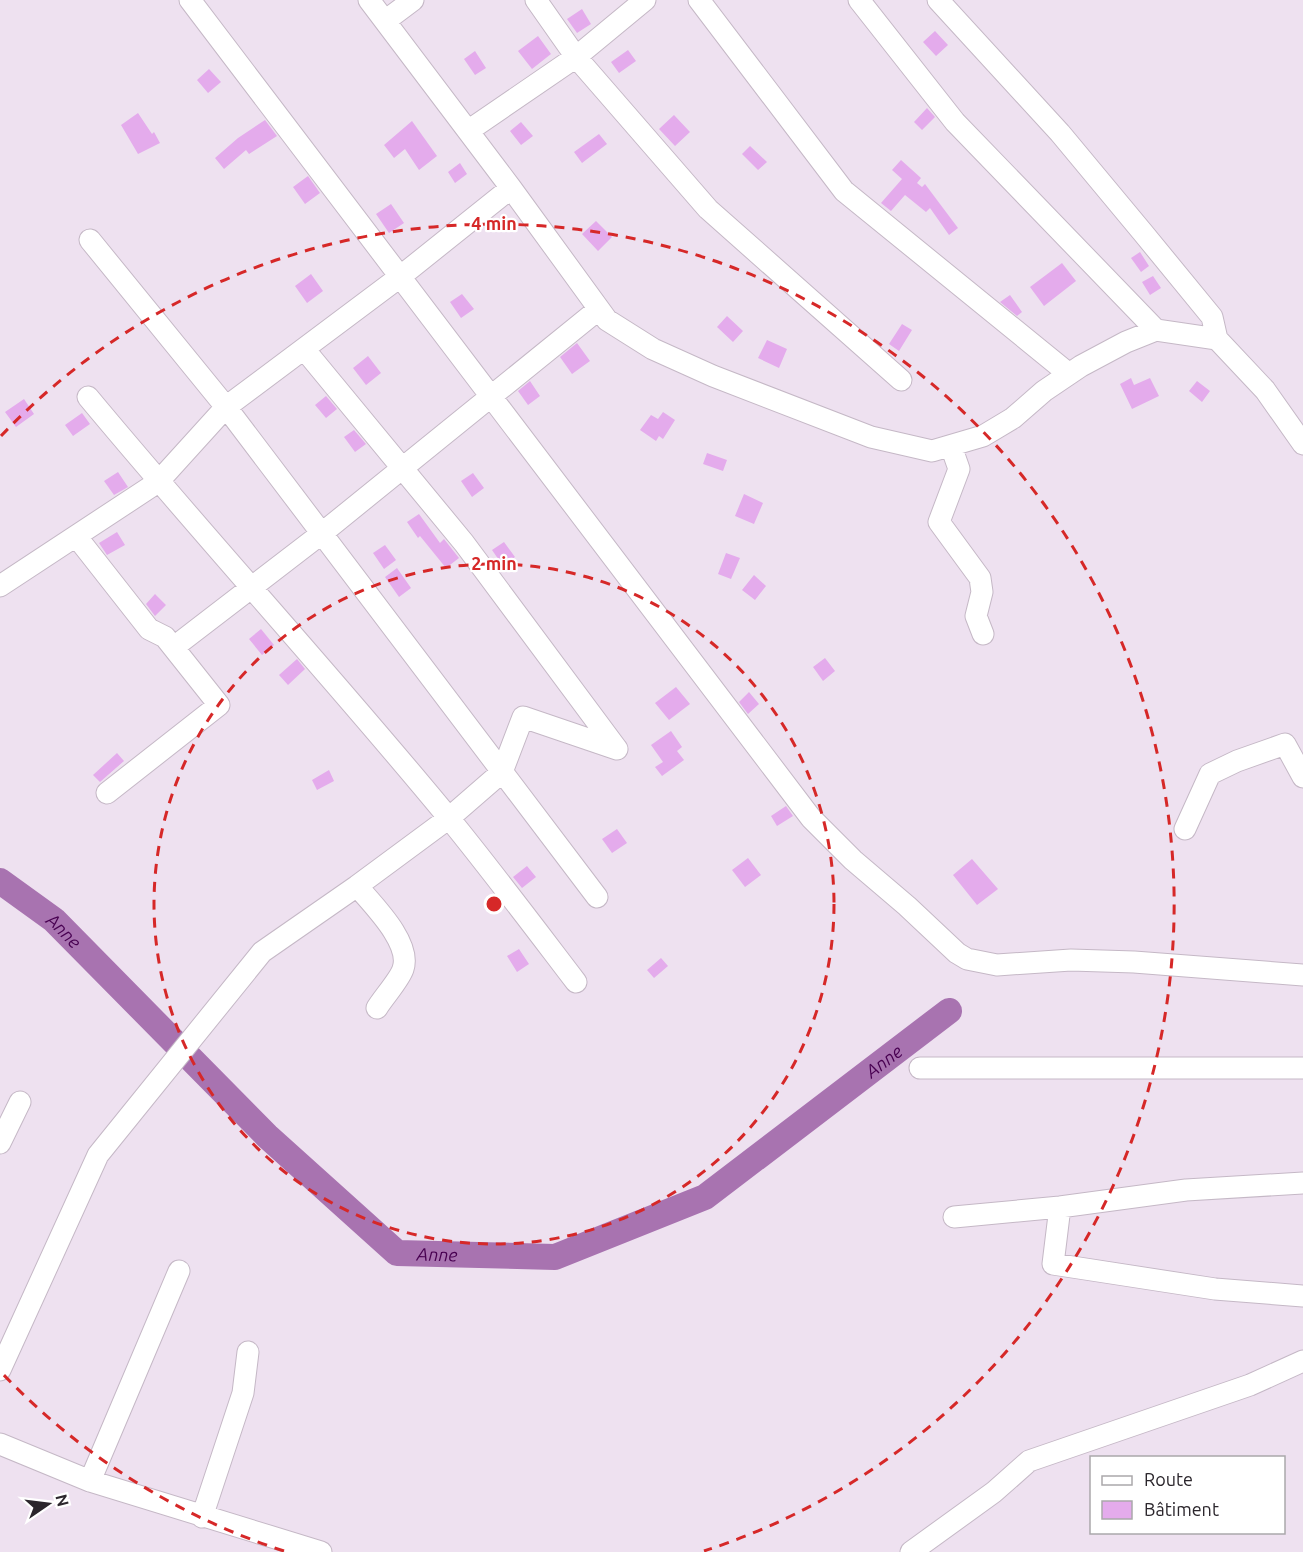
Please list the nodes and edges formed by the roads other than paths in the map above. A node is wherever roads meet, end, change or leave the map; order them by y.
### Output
1 (190, 0) edge
2 (369, 0) edge
3 (413, 0) edge
4 (536, 0) edge
5 (645, 0) edge
6 (699, 0) edge
7 (859, 0) edge
8 (938, 0) edge
9 (386, 21) junction
10 (576, 57) junction
11 (468, 131) junction
12 (511, 188) junction
13 (90, 240) dead end
14 (401, 276) junction
15 (599, 309) junction
16 (1156, 330) junction
17 (1217, 339) junction
18 (304, 350) junction
19 (1070, 374) junction
20 (901, 380) dead end
21 (88, 397) dead end
22 (492, 397) junction
23 (226, 407) junction
24 (1303, 444) edge
25 (951, 446) junction
26 (403, 469) junction
27 (158, 482) junction
28 (321, 534) junction
29 (76, 536) junction
30 (0, 586) edge
31 (253, 588) junction
32 (983, 634) dead end
33 (174, 647) junction
34 (502, 772) junction
35 (1303, 777) edge
36 (106, 793) dead end
37 (449, 818) junction
38 (1185, 829) dead end
39 (357, 886) junction
40 (597, 897) dead end
41 (1303, 975) edge
42 (576, 982) dead end
43 (377, 1008) dead end
44 (920, 1068) dead end
45 (1303, 1068) edge
46 (20, 1102) dead end
47 (0, 1143) edge
48 (1303, 1183) edge
49 (1060, 1207) junction
50 (954, 1218) dead end
51 (179, 1271) dead end
52 (1303, 1296) edge
53 (248, 1352) dead end
54 (1303, 1361) edge
55 (0, 1370) edge
56 (0, 1444) edge
57 (90, 1481) junction
58 (202, 1517) junction
59 (321, 1552) edge
60 (912, 1552) edge

1 - 14 street
2 - 9 street
3 - 9 street
4 - 10 street
5 - 10 street
6 - 19 street
7 - 16 street
8 - 17 street
9 - 11 street
10 - 11 street
10 - 20 street
11 - 12 street
12 - 14 street
12 - 15 street
13 - 23 street
14 - 18 street
14 - 22 street
15 - 22 street
15 - 25 street
16 - 17 street
16 - 19 street
17 - 24 street
18 - 23 street
18 - 26 street
19 - 25 street
21 - 27 street
22 - 26 street
22 - 41 street
23 - 27 street
23 - 28 street
25 - 32 street
26 - 28 street
26 - 34 street
27 - 29 street
27 - 31 street
28 - 31 street
28 - 34 street
29 - 30 street
29 - 33 street
31 - 33 street
31 - 37 street
33 - 36 street
34 - 37 street
34 - 40 street
35 - 38 street
37 - 39 street
37 - 42 street
39 - 43 street
39 - 55 street
44 - 45 street
46 - 47 street
48 - 49 street
49 - 50 street
49 - 52 street
51 - 57 street
53 - 58 street
54 - 60 street
56 - 57 street
57 - 58 street
58 - 59 street

